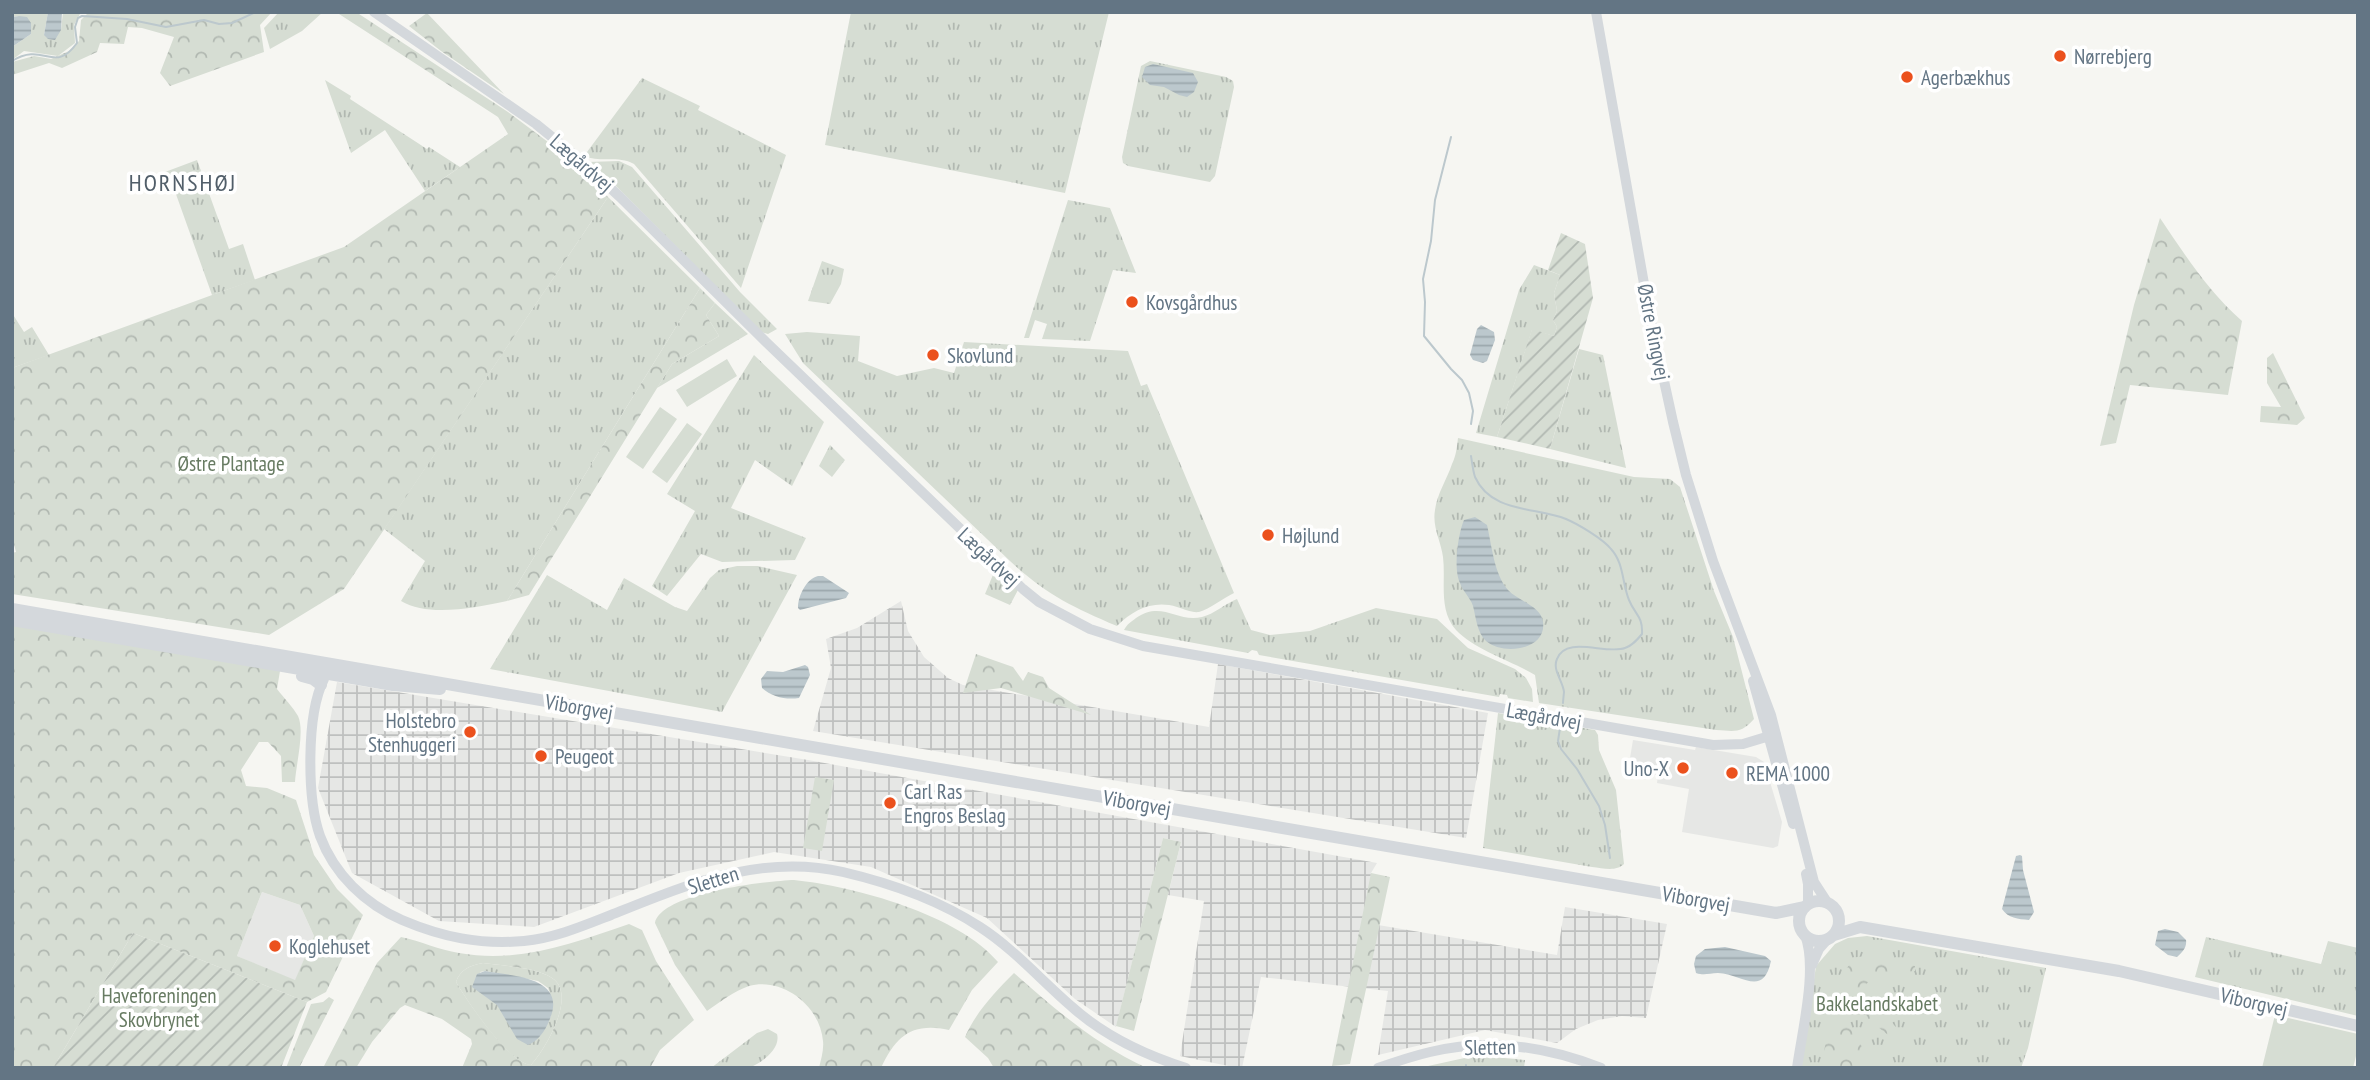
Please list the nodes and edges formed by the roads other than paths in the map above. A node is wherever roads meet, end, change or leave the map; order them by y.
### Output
1 (374, 12) edge
2 (1596, 12) edge
3 (12, 609) edge
4 (12, 620) edge
5 (228, 652) junction
6 (397, 674) junction
7 (325, 676) junction
8 (499, 694) junction
9 (1771, 736) junction
10 (1827, 902) junction
11 (1807, 905) junction
12 (1776, 913) junction
13 (1838, 913) junction
14 (1860, 927) junction
15 (1803, 932) junction
16 (1831, 937) junction
17 (1811, 968) junction
18 (2358, 1026) edge
19 (1186, 1068) edge
20 (1378, 1068) edge
21 (1601, 1068) edge
22 (1797, 1068) edge

1 - 9 street, Lægårdvej
2 - 9 street, Østre Ringvej
3 - 5 main road, Viborgvej
4 - 5 main road, Viborgvej
5 - 6 main road, Viborgvej
5 - 7 main road
6 - 7 main road
6 - 8 main road, Viborgvej
7 - 8 main road, Viborgvej
7 - 19 street, Sletten
8 - 12 main road, Viborgvej
9 - 10 street, Østre Ringvej
9 - 11 street, Østre Ringvej
10 - 11 main road
10 - 13 main road
11 - 12 main road, Viborgvej
11 - 15 main road
12 - 15 main road, Viborgvej
13 - 14 main road, Viborgvej
13 - 16 main road
14 - 16 main road, Viborgvej
14 - 18 main road, Viborgvej
15 - 16 main road
15 - 17 street
16 - 17 street
17 - 22 street
20 - 21 street, Sletten

